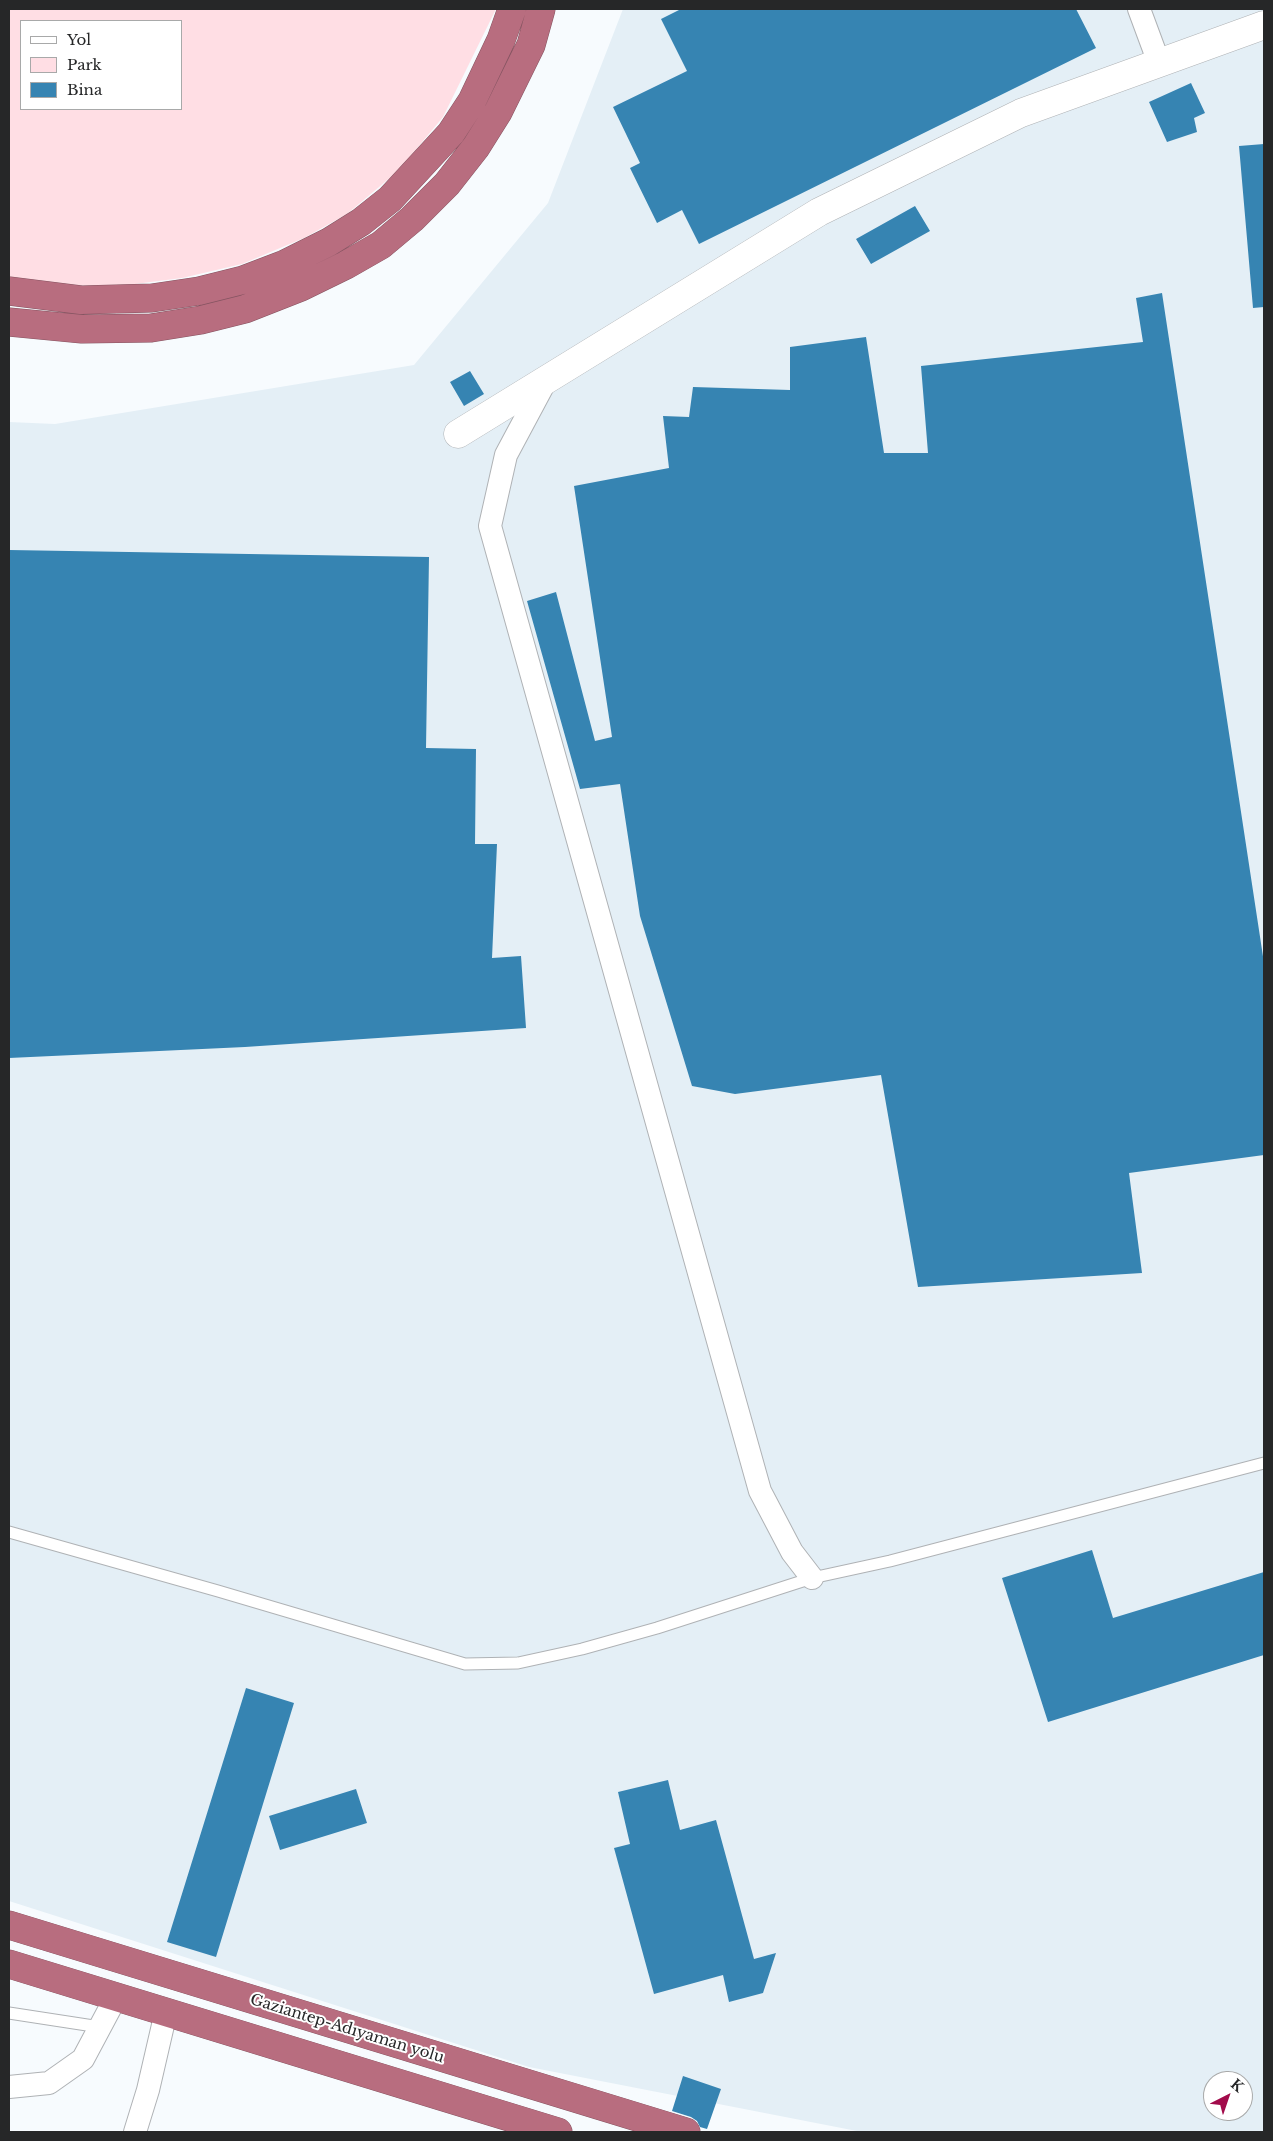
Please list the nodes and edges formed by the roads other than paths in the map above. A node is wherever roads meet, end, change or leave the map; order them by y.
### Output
1 (512, 9) edge
2 (541, 9) edge
3 (1139, 9) edge
4 (1264, 24) edge
5 (1159, 63) junction
6 (9, 291) edge
7 (9, 322) edge
8 (545, 382) junction
9 (458, 434) dead end
10 (1264, 1463) edge
11 (9, 1532) edge
12 (812, 1578) junction
13 (9, 1926) edge
14 (9, 1964) edge
15 (116, 1997) junction
16 (166, 2012) junction
17 (9, 2013) edge
18 (100, 2027) junction
19 (9, 2087) edge
20 (549, 2131) edge
21 (135, 2132) edge
22 (686, 2132) edge

1 - 6 highway
2 - 7 highway
3 - 5 street
4 - 5 street
5 - 8 street
8 - 9 street
8 - 12 street
10 - 12 lane
11 - 12 lane
13 - 22 highway, Gaziantep-Adıyaman yolu
14 - 15 highway
15 - 16 highway
15 - 18 street
16 - 20 highway
16 - 21 street
17 - 18 lane
18 - 19 street

